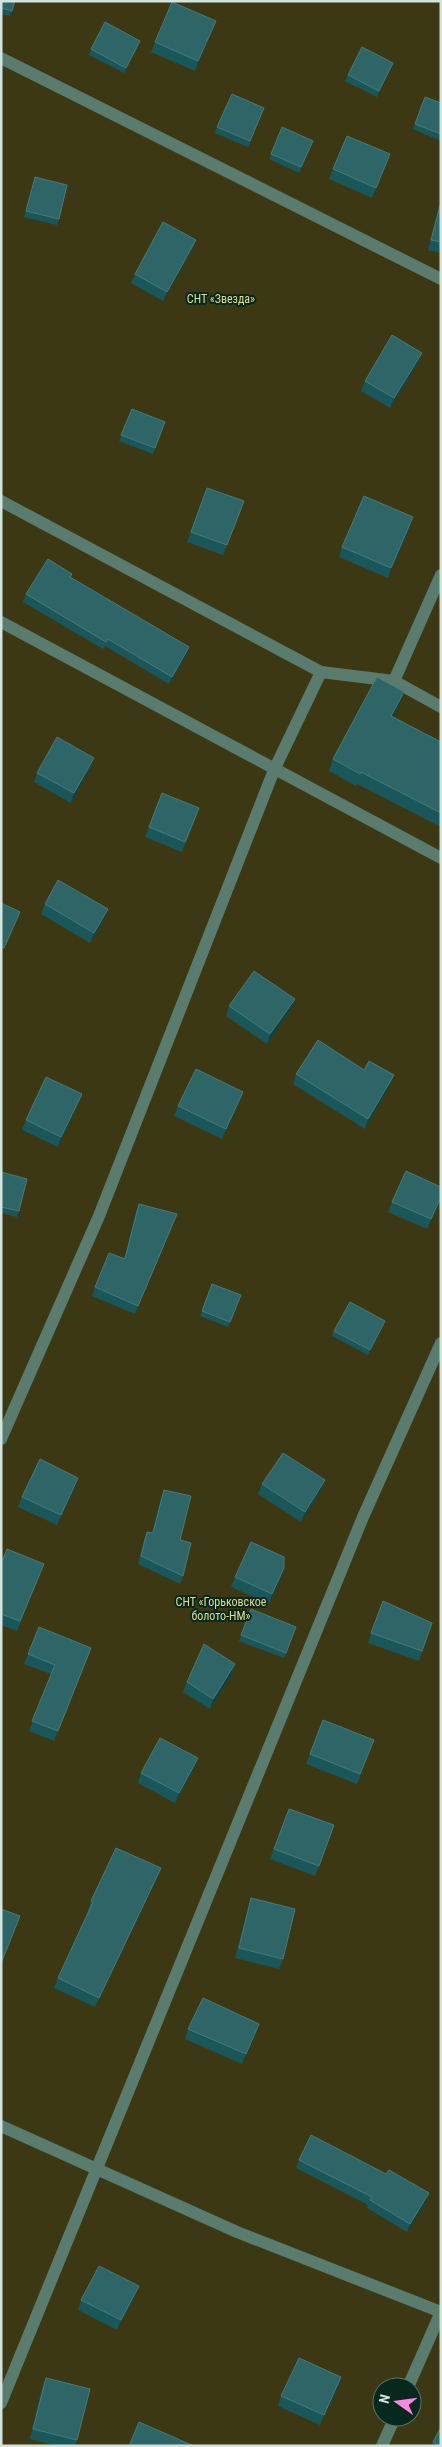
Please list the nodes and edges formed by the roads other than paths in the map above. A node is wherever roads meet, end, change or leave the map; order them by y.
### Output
1 (1, 58) edge
2 (441, 279) edge
3 (1, 501) edge
4 (441, 575) edge
5 (1, 622) edge
6 (321, 672) junction
7 (394, 681) junction
8 (441, 707) edge
9 (274, 770) junction
10 (441, 858) edge
11 (441, 1344) edge
12 (1, 1439) edge
13 (1, 2126) edge
14 (95, 2169) junction
15 (412, 2377) edge
16 (1, 2403) edge
17 (391, 2427) edge
18 (382, 2446) edge

1 - 2 street
3 - 6 street
4 - 7 street
5 - 9 street
6 - 7 street
6 - 9 street
7 - 8 street
9 - 10 street
9 - 12 street
11 - 14 street
13 - 14 street
14 - 15 street
14 - 16 street
17 - 18 street

